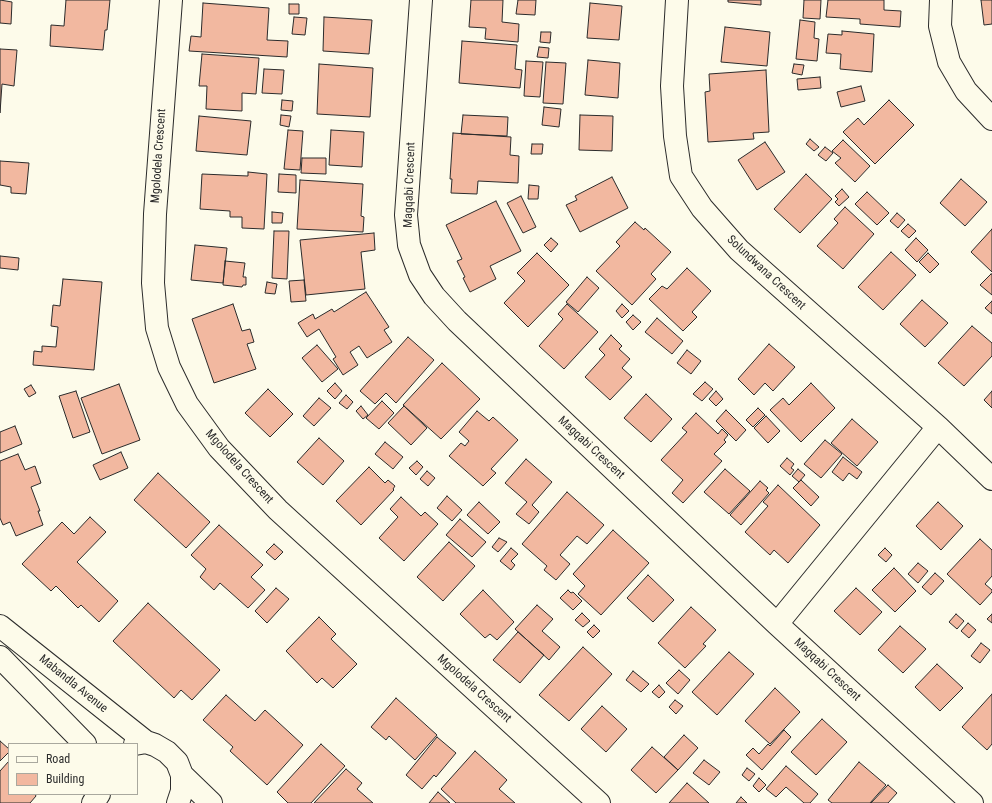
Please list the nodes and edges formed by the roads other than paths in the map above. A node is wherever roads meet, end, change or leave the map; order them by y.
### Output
1 (171, 0) edge
2 (421, 0) edge
3 (677, 0) edge
4 (941, 0) edge
5 (992, 119) edge
6 (938, 427) junction
7 (992, 479) edge
8 (777, 624) junction
9 (0, 626) edge
10 (0, 657) edge
11 (84, 743) edge
12 (141, 743) edge
13 (182, 775) junction
14 (99, 795) edge
15 (93, 803) edge
16 (178, 803) edge
17 (212, 803) edge
18 (598, 803) edge
19 (972, 803) edge

1 - 18 street, Mgolodela Crescent
2 - 8 street, Magqabi Crescent
3 - 6 street, Solundwana Crescent
4 - 5 street
6 - 7 street, Solundwana Crescent
6 - 8 street
8 - 19 street, Magqabi Crescent
9 - 12 street, Mabandla Avenue
10 - 11 street
12 - 13 street, Mabandla Avenue
13 - 16 street
13 - 17 street
14 - 15 street

